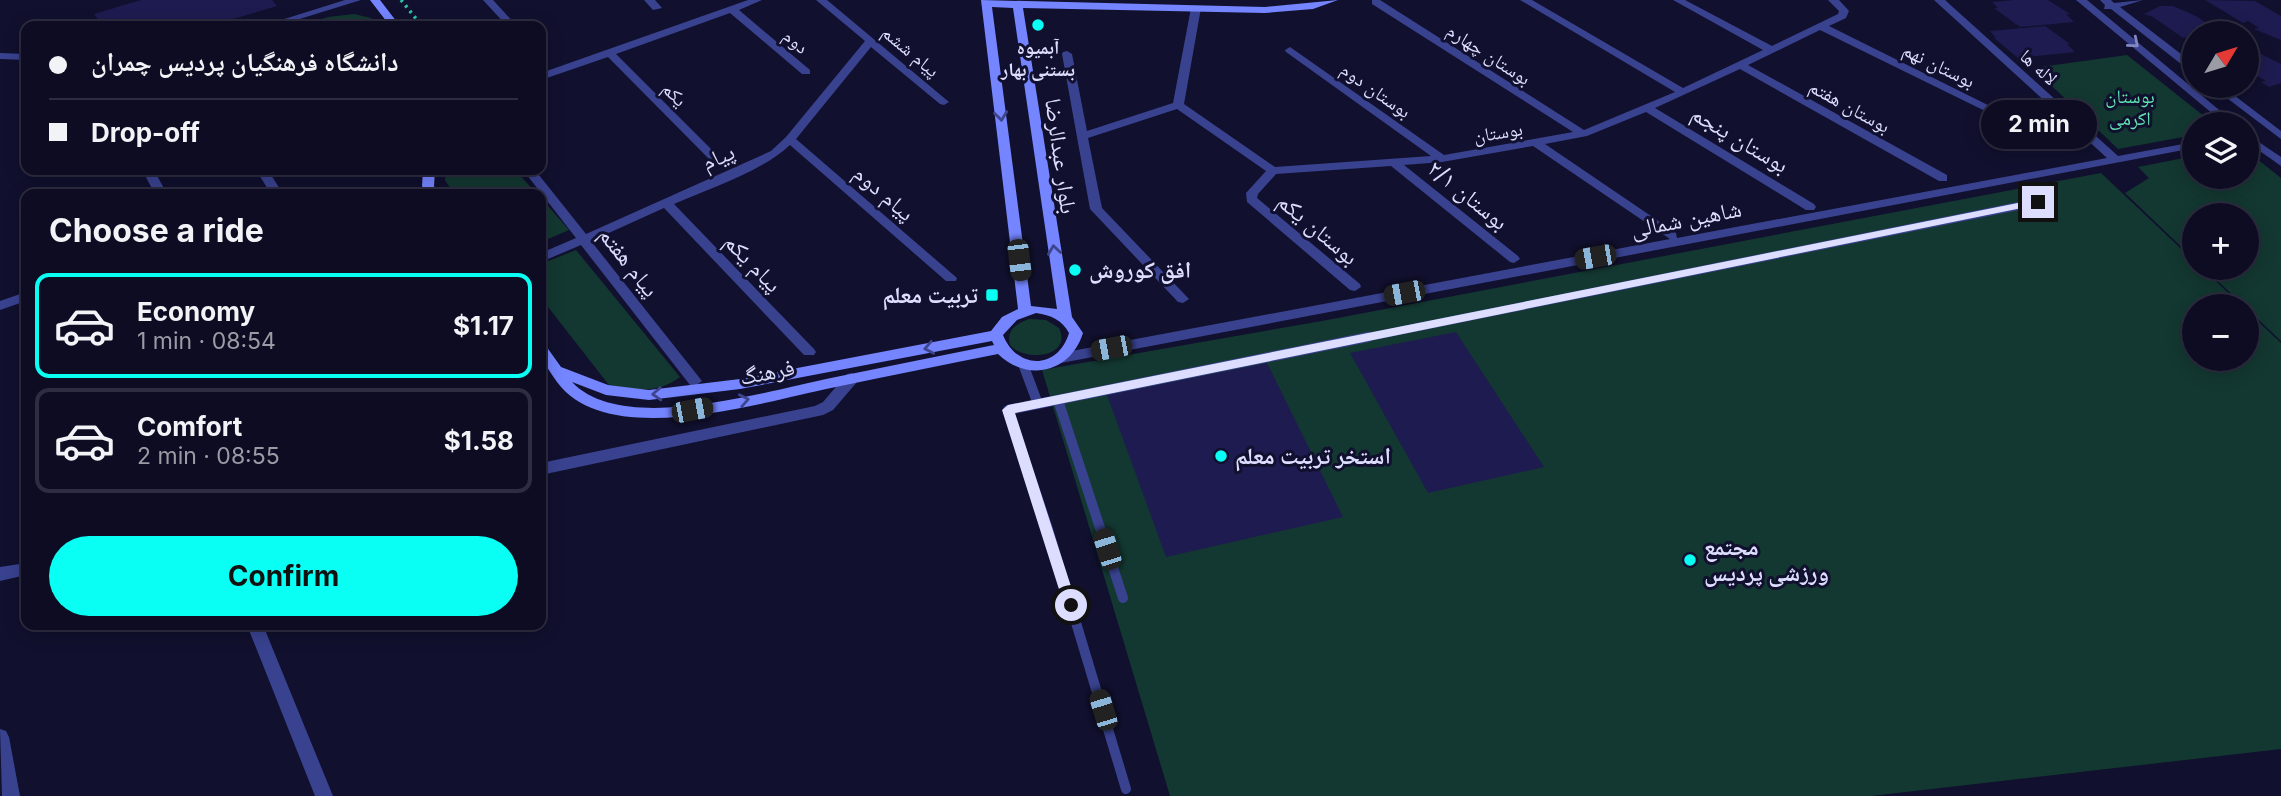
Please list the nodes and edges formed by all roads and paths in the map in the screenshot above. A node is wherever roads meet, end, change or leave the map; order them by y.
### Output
1 (356, 0) edge
2 (375, 0) edge
3 (401, 0) edge
4 (488, 0) edge
5 (757, 0) edge
6 (821, 0) edge
7 (1333, 0) edge
8 (1525, 0) edge
9 (1678, 0) edge
10 (1833, 0) edge
11 (1939, 0) edge
12 (2081, 0) edge
13 (2138, 0) edge
14 (987, 2) edge
15 (1017, 2) edge
16 (1376, 2) dead end
17 (2109, 3) edge
18 (1196, 8) junction
19 (732, 9) junction
20 (2092, 9) junction
21 (284, 21) edge
22 (392, 21) edge
23 (418, 21) edge
24 (507, 21) edge
25 (1822, 26) junction
26 (871, 40) junction
27 (1290, 50) dead end
28 (1772, 50) junction
29 (610, 53) junction
30 (1067, 54) dead end
31 (0, 56) edge
32 (21, 57) edge
33 (2182, 60) edge
34 (1741, 65) junction
35 (806, 72) dead end
36 (546, 75) edge
37 (1683, 92) junction
38 (2232, 98) edge
39 (944, 102) dead end
40 (1178, 105) junction
41 (1647, 108) junction
42 (2216, 112) edge
43 (2281, 120) edge
44 (2267, 125) junction
45 (1583, 134) junction
46 (2042, 135) dead end
47 (2281, 136) edge
48 (1081, 137) junction
49 (790, 139) junction
50 (1537, 144) junction
51 (2259, 146) edge
52 (2182, 147) edge
53 (715, 159) dead end
54 (1442, 159) junction
55 (2116, 160) junction
56 (2281, 163) edge
57 (1395, 164) junction
58 (1273, 171) junction
59 (533, 175) edge
60 (1943, 178) dead end
61 (544, 189) edge
62 (546, 191) edge
63 (2038, 202) dead end
64 (666, 203) junction
65 (1810, 207) dead end
66 (1672, 236) dead end
67 (584, 239) junction
68 (546, 256) edge
69 (1514, 259) dead end
70 (951, 278) dead end
71 (1355, 287) dead end
72 (21, 298) edge
73 (1183, 299) dead end
74 (0, 306) edge
75 (1026, 311) junction
76 (1065, 317) junction
77 (998, 342) junction
78 (809, 352) dead end
79 (546, 356) edge
80 (1061, 358) junction
81 (1023, 364) junction
82 (561, 377) junction
83 (852, 378) junction
84 (695, 381) dead end
85 (1058, 400) junction
86 (1038, 404) junction
87 (546, 467) edge
88 (21, 570) edge
89 (0, 574) edge
90 (1123, 598) dead end
91 (257, 630) edge
92 (0, 737) edge
93 (1126, 789) dead end
94 (11, 796) edge
95 (324, 796) edge

1 - 21 street
2 - 22 main road
3 - 23 path
4 - 24 street
5 - 19 street
6 - 26 street, پیام ششم
7 - 18 main road
8 - 37 street
9 - 28 street
10 - 25 street
11 - 55 street, لاله ها
12 - 20 street
13 - 17 street
14 - 15 main road
14 -> 75 main road
15 - 18 main road
76 -> 15 main road, بلوار عبدالرضا
16 - 45 street, بوستان چهارم
17 - 20 street
17 - 33 street
18 - 40 street
19 - 29 street
19 - 35 street, دوم
20 -> 42 street
25 - 28 street, بوستان
25 - 46 street, بوستان نهم
26 - 39 street, پیام ششم
26 - 49 street, پیام
27 - 54 street, بوستان دوم
28 - 34 street, بوستان
29 - 36 street
29 - 53 street, یکم
30 - 48 street
31 - 32 street
34 - 37 street, بوستان
34 - 60 street, بوستان هفتم
37 - 41 street, بوستان
38 - 44 street
40 - 48 street
40 - 58 street
41 - 45 street, بوستان
41 - 65 street, بوستان پنجم
43 - 44 street
44 - 47 street
45 - 50 street, بوستان
48 - 73 street
49 - 64 street, پیام
49 - 70 street, پیام دوم
50 - 54 street, بوستان
50 - 66 street
51 - 56 street
52 - 55 street, شاهین شمالی
54 - 57 street, بوستان
55 - 80 street, شاهین شمالی
57 - 58 street, بوستان
57 - 69 street, بوستان ۲/۱
58 - 71 street, بوستان یکم
59 - 61 street, پیام هفتم
62 - 67 street, پیام هفتم
63 - 85 lane
64 - 67 street, پیام
64 - 78 street, پیام یکم
67 - 68 street, پیام
67 - 84 street, پیام هفتم
72 - 74 street
75 - 76 main road
75 - 77 main road
76 - 80 main road
77 - 81 main road
77 -> 82 main road, فرهنگ
77 - 83 main road, فرهنگ
79 - 82 main road, فرهنگ
80 - 81 main road
81 - 86 lane
82 -> 83 main road, فرهنگ
83 - 87 street
85 - 86 lane
85 - 90 lane
86 - 93 lane
88 - 89 street
91 - 95 street
92 - 94 street

